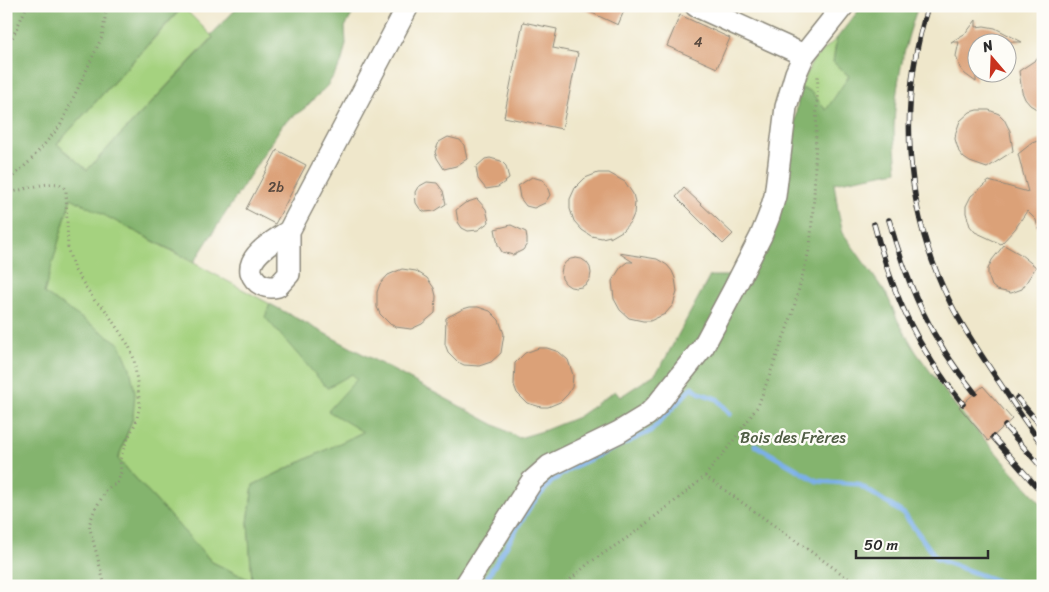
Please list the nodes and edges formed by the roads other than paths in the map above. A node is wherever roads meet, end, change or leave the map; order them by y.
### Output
1 (408, 6) edge
2 (696, 6) edge
3 (843, 6) edge
4 (812, 61) junction
5 (289, 231) dead end
6 (465, 586) edge

1 - 5 street
2 - 4 street
3 - 4 street
4 - 6 street

